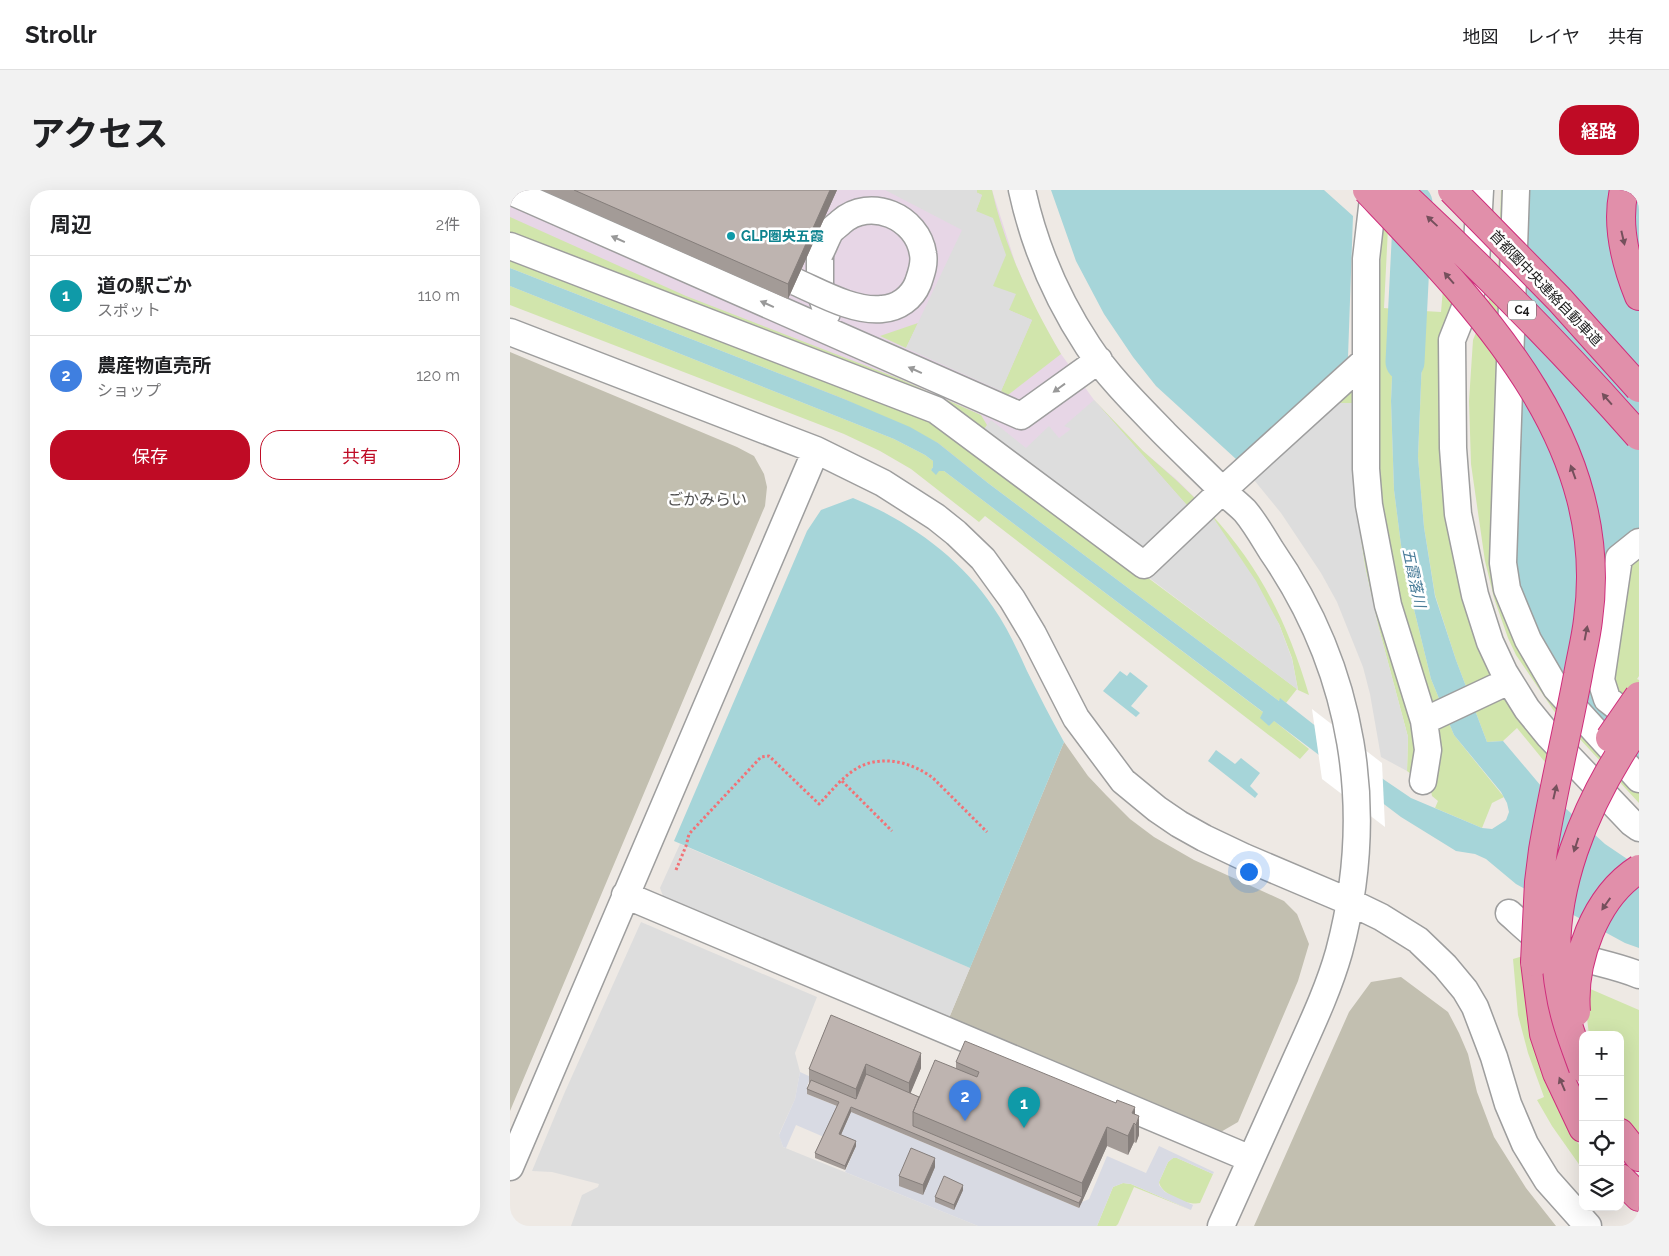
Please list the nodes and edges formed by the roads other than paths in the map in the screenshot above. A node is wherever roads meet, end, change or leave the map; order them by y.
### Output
1 (1022, 190) edge
2 (1366, 190) edge
3 (1374, 190) edge
4 (1398, 190) edge
5 (1452, 190) edge
6 (1480, 190) edge
7 (1516, 190) edge
8 (1624, 190) edge
9 (510, 191) edge
10 (510, 246) edge
11 (796, 282) edge
12 (1639, 296) edge
13 (510, 332) edge
14 (838, 336) junction
15 (1099, 360) junction
16 (1366, 360) junction
17 (1639, 388) edge
18 (1639, 436) edge
19 (816, 450) junction
20 (1223, 490) junction
21 (1639, 542) edge
22 (1510, 681) junction
23 (1639, 696) edge
24 (1424, 721) junction
25 (1639, 724) edge
26 (1639, 779) edge
27 (1423, 781) dead end
28 (1639, 828) edge
29 (1639, 868) edge
30 (625, 895) junction
31 (1350, 902) junction
32 (1509, 913) dead end
33 (1534, 962) junction
34 (1639, 975) edge
35 (1579, 1043) edge
36 (1579, 1057) edge
37 (1580, 1121) edge
38 (1624, 1139) edge
39 (1639, 1157) edge
40 (1251, 1159) junction
41 (510, 1167) edge
42 (1624, 1182) edge
43 (1639, 1197) edge
44 (1221, 1226) edge
45 (1588, 1226) edge

1 - 15 street
33 -> 2 highway, bridge
3 - 16 street
18 -> 4 highway, C4, bridge
5 - 17 highway, 首都圏中央連絡自動車道 / C4, bridge
6 - 22 street
7 - 26 street
8 -> 12 highway
14 -> 9 street
10 - 20 street
11 - 14 street, bridge
13 - 19 street
15 -> 14 street
15 - 20 street
16 - 20 street
16 - 24 street
19 - 30 street
19 - 31 street
20 - 31 street
21 - 25 street
22 - 24 street
22 - 28 street
23 - 33 highway, bridge
24 - 27 street
25 -> 36 highway, bridge
29 -> 35 highway, bridge
30 - 40 street
30 - 41 street
31 - 40 street
31 - 45 street
32 - 34 street
37 -> 33 highway
38 - 39 highway
40 - 44 street
42 - 43 highway

